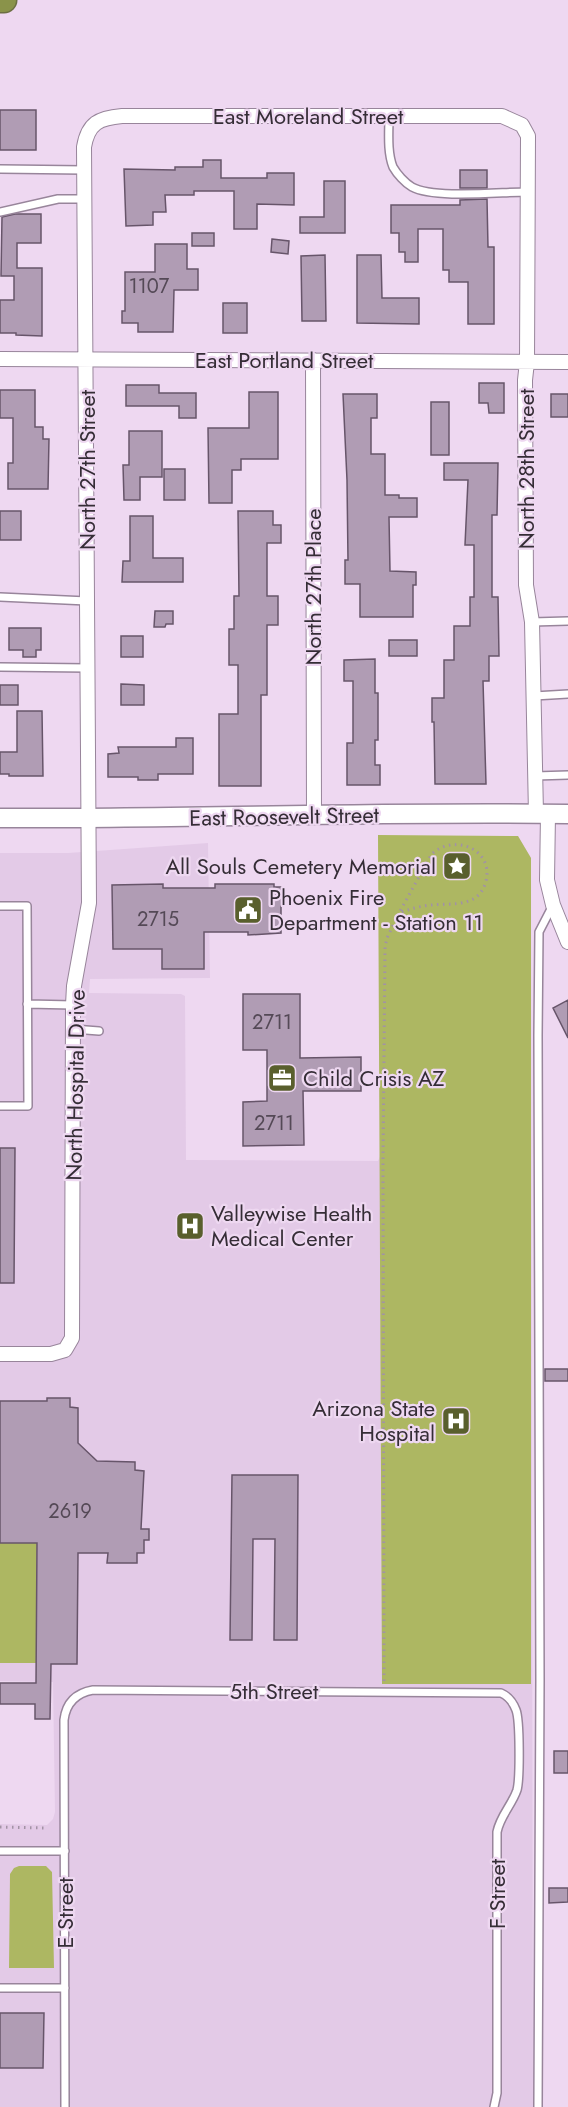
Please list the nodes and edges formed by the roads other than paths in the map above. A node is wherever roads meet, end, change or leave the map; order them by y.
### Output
1 (389, 116) junction
2 (94, 123) joint
3 (522, 125) joint
4 (0, 169) edge
5 (84, 170) junction
6 (528, 192) junction
7 (84, 199) junction
8 (0, 212) edge
9 (0, 359) edge
10 (86, 359) junction
11 (313, 360) junction
12 (527, 362) junction
13 (568, 362) edge
14 (0, 597) edge
15 (87, 601) junction
16 (568, 621) edge
17 (532, 622) junction
18 (0, 668) edge
19 (88, 668) junction
20 (568, 694) edge
21 (534, 696) junction
22 (535, 776) junction
23 (568, 776) edge
24 (542, 814) junction
25 (568, 814) edge
26 (314, 815) junction
27 (0, 818) edge
28 (89, 819) junction
29 (553, 905) junction
30 (0, 906) edge
31 (568, 942) edge
32 (27, 1004) junction
33 (73, 1005) junction
34 (73, 1029) junction
35 (99, 1031) dead end
36 (0, 1106) edge
37 (0, 1354) edge
38 (501, 1693) joint
39 (64, 1720) joint
40 (0, 1851) edge
41 (65, 1851) junction
42 (0, 1988) edge
43 (65, 1989) junction
44 (65, 2107) edge
45 (494, 2107) edge
46 (538, 2107) edge

1 - 2 street, East Moreland Street
1 - 3 street, East Moreland Street
1 - 6 lane
2 - 5 street, North 27th Street
3 - 6 street, North 28th Street
4 - 5 lane
5 - 7 street, North 27th Street
6 - 12 street, North 28th Street
7 - 8 lane
7 - 10 street, North 27th Street
9 - 10 street, East Portland Street
10 - 11 street, East Portland Street
10 - 15 street, North 27th Street
11 - 12 street, East Portland Street
11 - 26 street, North 27th Place
12 - 13 street, East Portland Street
12 - 17 street, North 28th Street
14 - 15 lane
15 - 19 street, North 27th Street
16 - 17 lane
17 - 21 street, North 28th Street
18 - 19 lane
19 - 28 street, North 27th Street
20 - 21 lane
21 - 22 street, North 28th Street
22 - 23 lane
22 - 24 street, North 28th Street
24 - 25 street, East Roosevelt Street
24 - 26 street, East Roosevelt Street
24 - 29 street, North 28th Street
26 - 28 street, East Roosevelt Street
27 - 28 street, East Roosevelt Street
28 - 33 street, North Hospital Drive
29 - 31 street, North 28th Street
29 - 46 lane
30 - 32 lane
32 - 33 lane
32 - 36 lane
33 - 34 street, North Hospital Drive
34 - 35 lane
34 - 37 street, North Hospital Drive
38 - 39 lane, 5th Street
38 - 45 lane, F Street
39 - 41 lane, E Street
40 - 41 lane
41 - 43 lane, E Street
42 - 43 lane
43 - 44 lane, E Street

